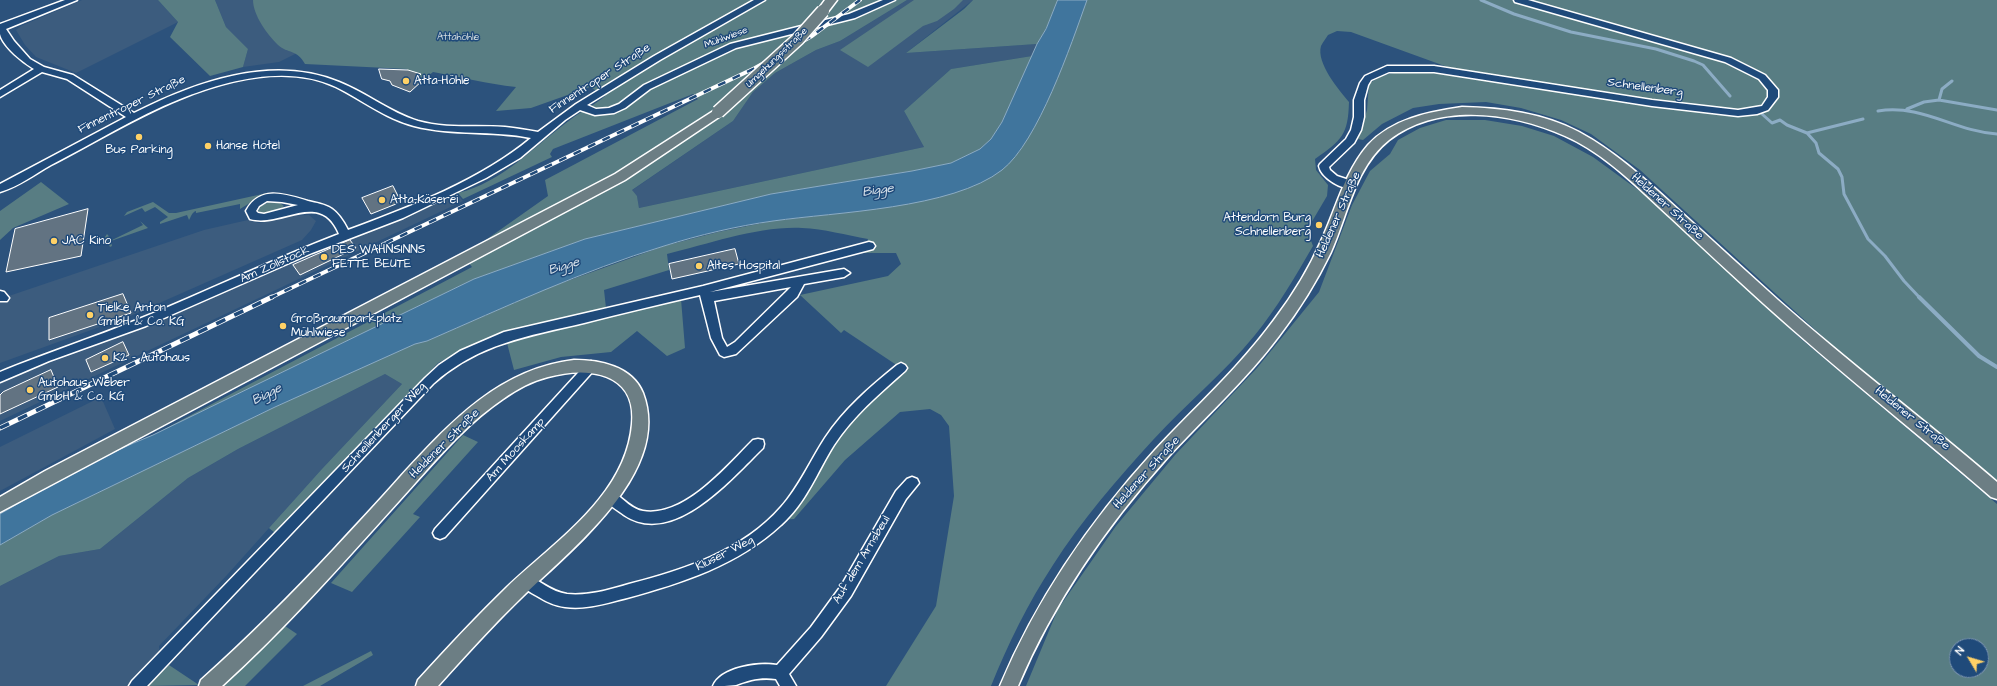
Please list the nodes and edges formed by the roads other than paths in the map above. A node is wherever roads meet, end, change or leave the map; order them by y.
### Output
1 (73, 0) edge
2 (761, 0) edge
3 (831, 0) edge
4 (891, 0) edge
5 (1518, 0) edge
6 (0, 27) edge
7 (10, 44) junction
8 (0, 48) edge
9 (41, 69) junction
10 (0, 94) edge
11 (579, 106) junction
12 (132, 117) junction
13 (540, 136) junction
14 (1351, 185) junction
15 (0, 188) edge
16 (286, 199) junction
17 (322, 209) junction
18 (272, 216) junction
19 (345, 235) junction
20 (869, 246) dead end
21 (844, 272) dead end
22 (801, 280) junction
23 (706, 294) junction
24 (591, 366) junction
25 (901, 368) dead end
26 (0, 377) edge
27 (758, 444) dead end
28 (912, 483) dead end
29 (1997, 492) edge
30 (610, 497) junction
31 (0, 505) edge
32 (440, 533) dead end
33 (526, 581) junction
34 (780, 673) junction
35 (137, 686) edge
36 (208, 686) edge
37 (425, 686) edge
38 (721, 686) edge
39 (788, 686) edge
40 (1009, 686) edge

1 - 6 street
2 - 11 street, Finnentroper Straße
3 - 31 main road, Umgehungsstraße, bridge
4 - 11 street, Mühlwiese
5 - 14 street, Schnellenberg
6 - 7 street
7 - 8 street
7 - 9 street
9 - 10 street
9 - 12 street
11 - 13 street, Finnentroper Straße
12 - 13 street, Finnentroper Straße
12 - 15 street, Finnentroper Straße
13 - 19 street, Am Zollstock
14 - 29 main road, Heldener Straße
14 - 40 main road, Heldener Straße
16 - 17 street
16 - 18 street
16 - 18 street
17 - 18 street
17 - 19 street
19 - 26 street, Am Zollstock
20 - 23 street, Schnellenberger Weg
21 - 22 street, Schnellenberger Weg
22 - 23 street, Schnellenberger Weg
22 - 23 street
23 - 35 street, Schnellenberger Weg
24 - 30 main road, Heldener Straße
24 - 32 street, Am Mooskamp
24 - 36 main road, Heldener Straße
25 - 33 street, Kluser Weg
27 - 30 street
28 - 34 street, Auf dem Arnsbeul
30 - 33 main road, Heldener Straße
33 - 37 main road, Heldener Straße
34 - 38 street
34 - 39 street

